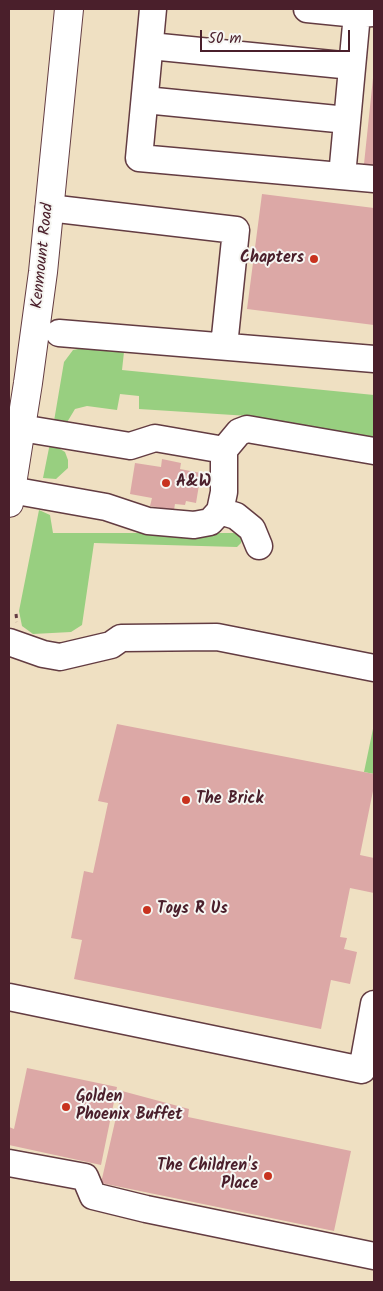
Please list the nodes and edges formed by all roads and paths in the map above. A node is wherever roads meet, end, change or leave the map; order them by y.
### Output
1 (69, 9) edge
2 (153, 9) edge
3 (307, 9) edge
4 (366, 14) edge
5 (150, 46) junction
6 (352, 66) junction
7 (145, 100) junction
8 (347, 120) junction
9 (342, 176) junction
10 (374, 179) edge
11 (49, 208) junction
12 (59, 333) dead end
13 (224, 346) junction
14 (374, 359) edge
15 (20, 428) junction
16 (130, 446) junction
17 (224, 450) junction
18 (374, 451) edge
19 (10, 496) edge
20 (106, 507) junction
21 (220, 511) junction
22 (259, 546) dead end
23 (9, 642) edge
24 (374, 668) edge
25 (9, 997) edge
26 (374, 1004) edge
27 (9, 1163) edge
28 (374, 1256) edge

1 - 11 main road, Kenmount Road
2 - 5 lane
3 - 4 lane
4 - 6 lane
5 - 6 lane
5 - 7 lane
6 - 8 lane
7 - 8 lane
7 - 9 lane
8 - 9 lane
9 - 10 lane
11 - 13 lane
11 - 15 main road, Kenmount Road
12 - 13 lane
13 - 14 lane
15 - 16 lane
15 - 19 main road, Kenmount Road
16 - 17 lane
16 - 20 lane
17 - 18 lane
17 - 21 lane
19 - 20 lane
20 - 21 lane
21 - 22 lane
23 - 24 lane
25 - 26 lane
27 - 28 lane

